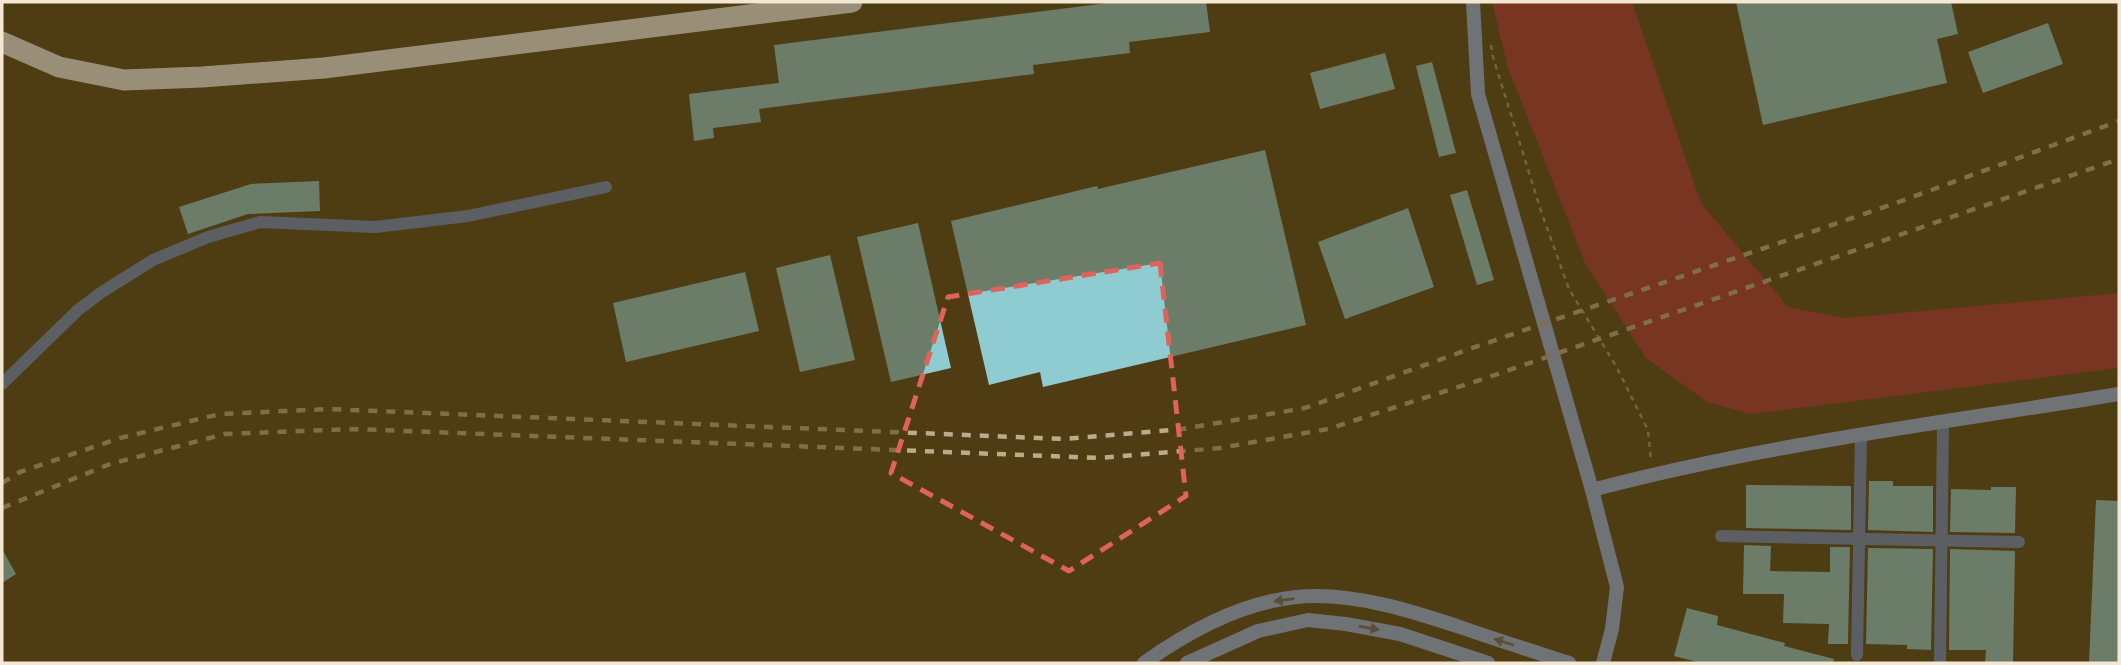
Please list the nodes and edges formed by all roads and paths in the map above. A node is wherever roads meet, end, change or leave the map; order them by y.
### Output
1 (852, 2) edge
2 (1473, 2) edge
3 (1491, 43) dead end
4 (6, 45) edge
5 (606, 187) dead end
6 (2, 384) edge
7 (2119, 394) edge
8 (1943, 423) junction
9 (1861, 434) junction
10 (1653, 474) junction
11 (1592, 490) junction
12 (1721, 536) dead end
13 (1859, 539) junction
14 (1942, 541) junction
15 (2019, 542) dead end
16 (1857, 655) dead end
17 (1940, 661) dead end
18 (1144, 663) edge
19 (1187, 663) edge
20 (1488, 663) edge
21 (1569, 663) edge
22 (1604, 663) edge

1 - 4 highway
2 - 11 street
3 - 10 path
5 - 6 street
7 - 8 street
8 - 9 street
8 - 14 street
9 - 10 street
9 - 13 street
10 - 11 street
11 - 22 street
12 - 13 street
13 - 14 street
13 - 16 street
14 - 15 street
14 - 17 street
21 -> 18 street
19 -> 20 street

